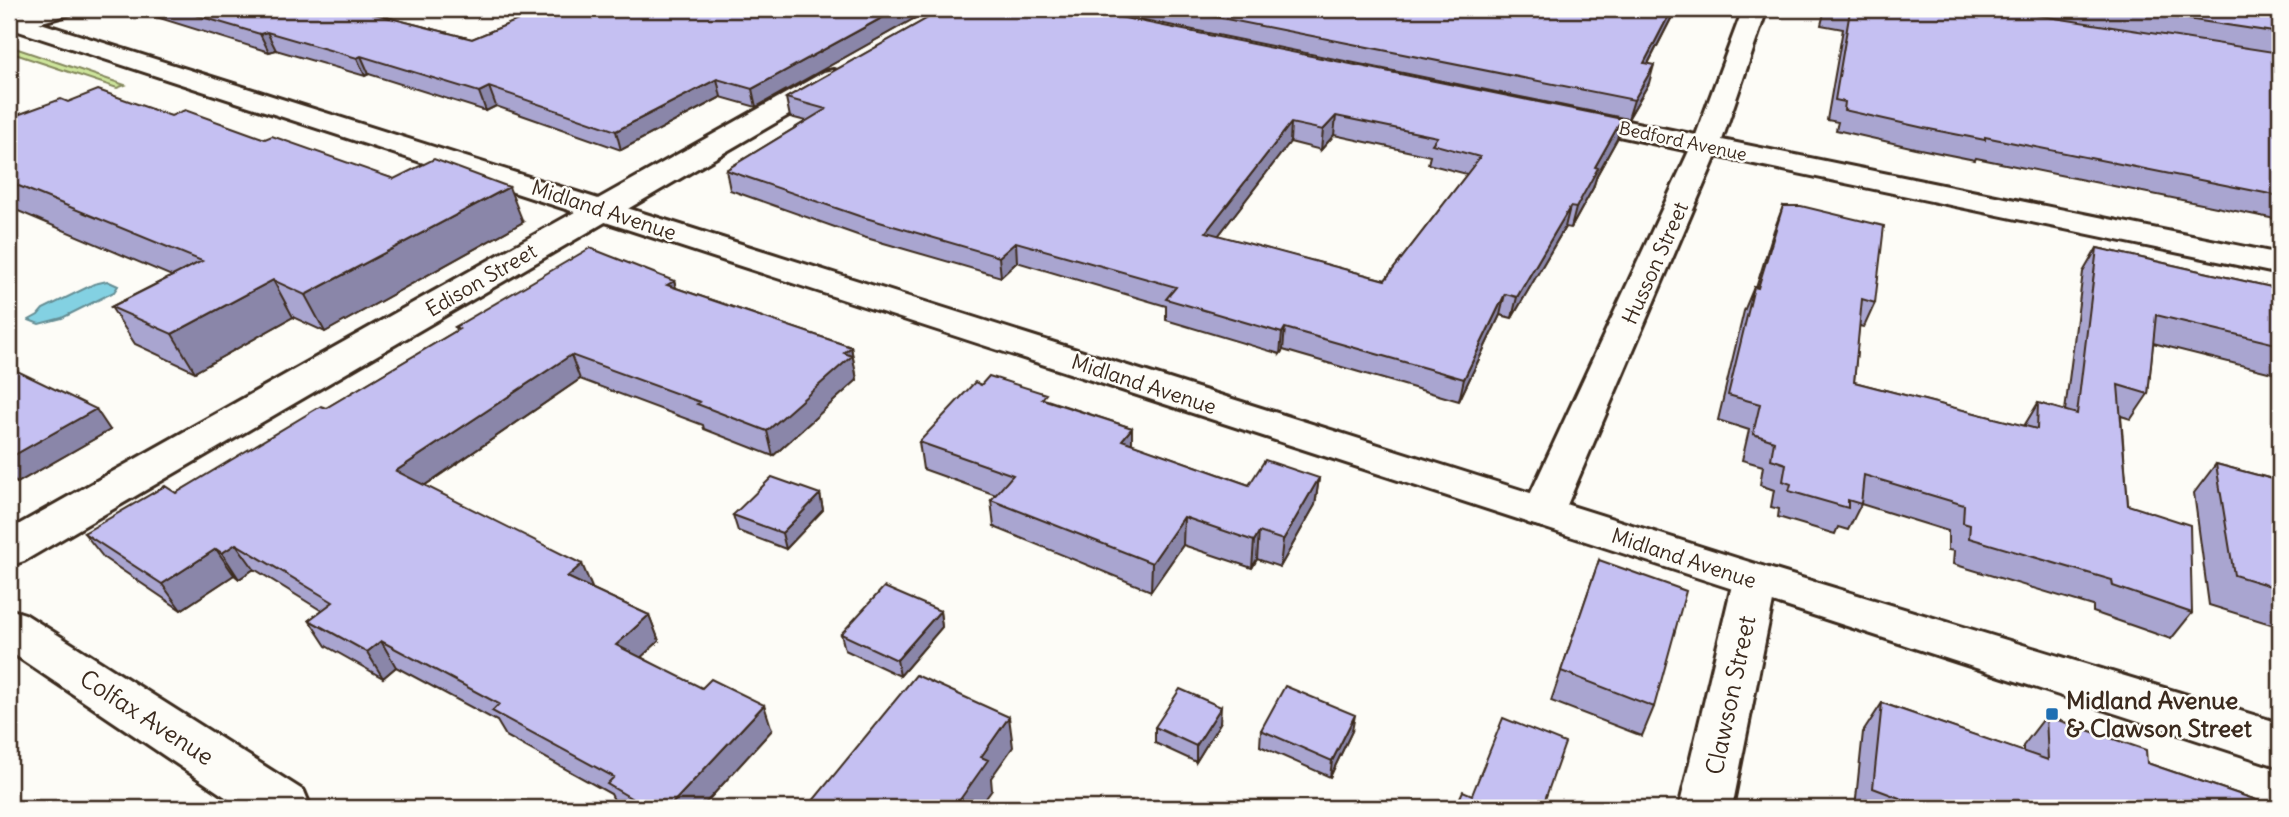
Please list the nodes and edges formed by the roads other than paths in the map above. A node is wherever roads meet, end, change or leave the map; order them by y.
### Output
1 (63, 9) edge
2 (1755, 9) edge
3 (11, 22) edge
4 (860, 63) edge
5 (1544, 113) edge
6 (1706, 146) junction
7 (603, 210) junction
8 (2280, 264) edge
9 (1543, 512) junction
10 (9, 550) edge
11 (1755, 581) junction
12 (9, 626) edge
13 (2280, 745) edge
14 (285, 808) edge
15 (1705, 808) edge

1 - 3 street
2 - 6 street, Husson Street
3 - 7 street, Midland Avenue
4 - 7 street, Edison Street
5 - 6 street, Bedford Avenue
6 - 8 street, Bedford Avenue
6 - 9 street, Husson Street
7 - 9 street, Midland Avenue
7 - 10 street, Edison Street
9 - 11 street, Midland Avenue
11 - 13 street, Midland Avenue
11 - 15 street, Clawson Street
12 - 14 street, Colfax Avenue

